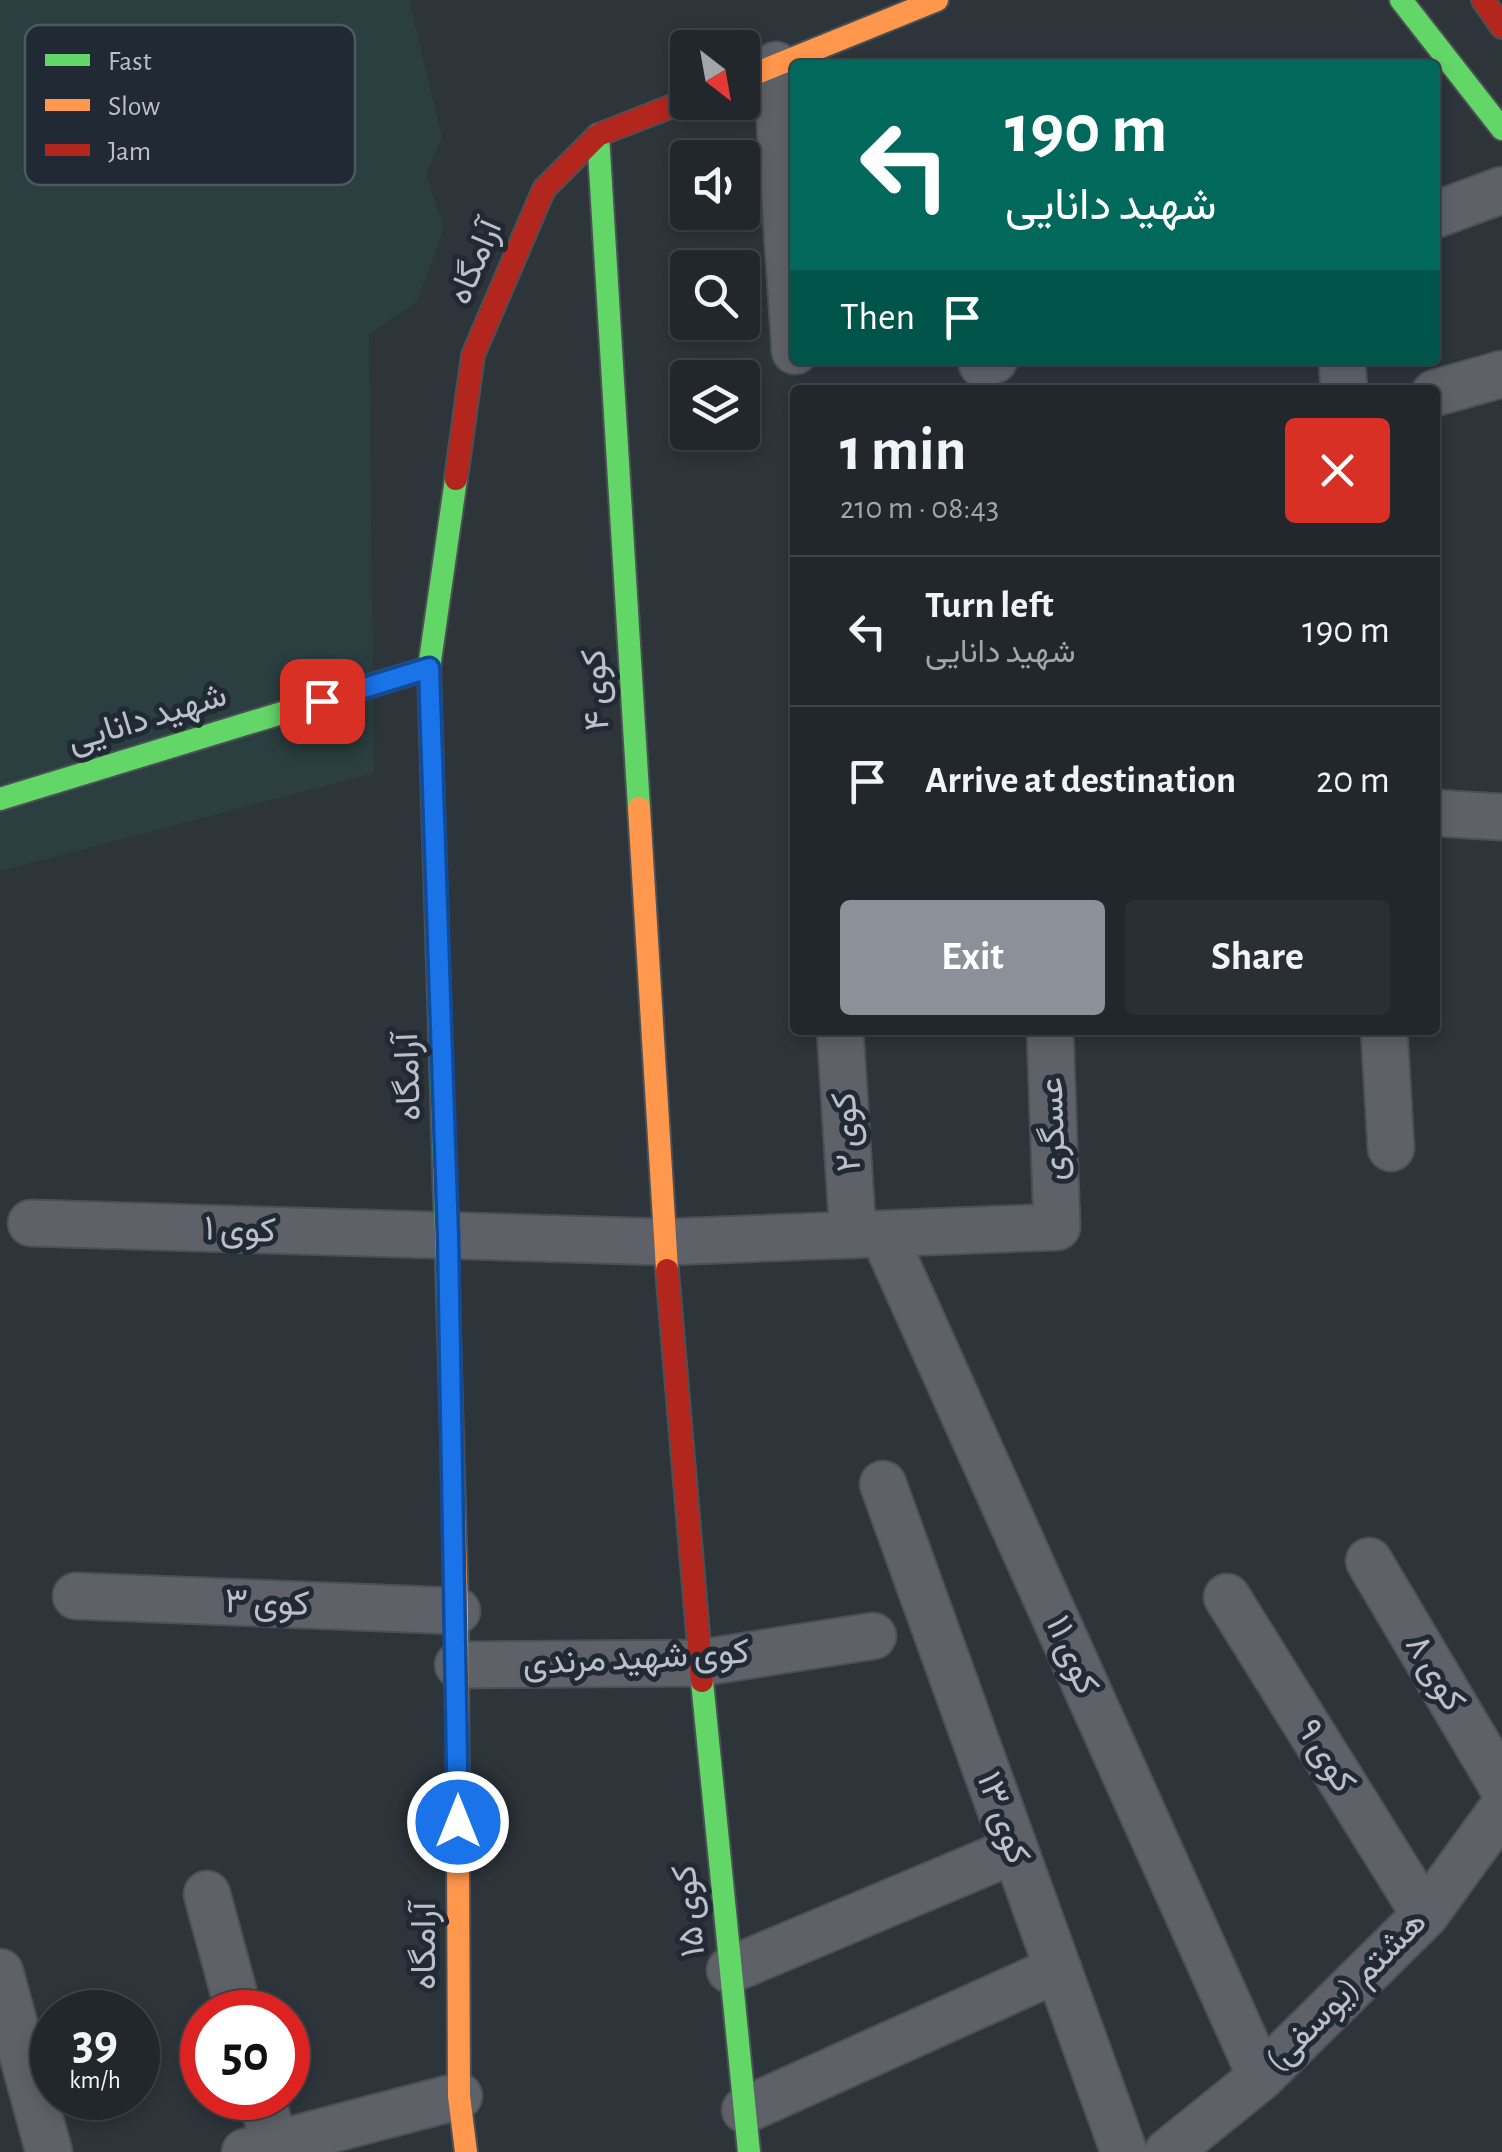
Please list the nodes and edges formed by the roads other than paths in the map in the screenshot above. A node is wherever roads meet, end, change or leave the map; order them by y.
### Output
1 (937, 0) edge
2 (1401, 0) edge
3 (1483, 0) edge
4 (1502, 27) edge
5 (760, 72) edge
6 (760, 80) edge
7 (670, 107) edge
8 (1502, 129) edge
9 (598, 135) junction
10 (1502, 190) edge
11 (1440, 212) edge
12 (790, 312) edge
13 (1502, 374) edge
14 (1440, 392) edge
15 (429, 668) junction
16 (0, 799) edge
17 (1440, 812) edge
18 (1502, 817) edge
19 (841, 1035) edge
20 (1050, 1035) edge
21 (1384, 1035) edge
22 (1391, 1148) dead end
23 (31, 1223) dead end
24 (1057, 1227) joint
25 (868, 1234) junction
26 (448, 1236) junction
27 (665, 1242) junction
28 (882, 1484) dead end
29 (1368, 1561) dead end
30 (76, 1596) dead end
31 (1227, 1597) dead end
32 (457, 1611) junction
33 (873, 1636) dead end
34 (700, 1663) junction
35 (458, 1664) junction
36 (1502, 1786) edge
37 (1502, 1808) edge
38 (1015, 1850) junction
39 (206, 1894) dead end
40 (1425, 1915) junction
41 (1058, 1969) junction
42 (730, 1970) junction
43 (0, 1972) edge
44 (233, 1990) edge
45 (1261, 2076) junction
46 (459, 2096) junction
47 (261, 2120) edge
48 (747, 2131) edge
49 (260, 2148) edge
50 (49, 2152) edge
51 (466, 2152) edge
52 (1124, 2152) edge
53 (1168, 2152) edge

1 - 5 main road
2 - 8 main road
3 - 4 main road
6 - 12 street
7 - 9 main road, آرامگاه
9 - 15 main road, آرامگاه
9 - 27 main road, کوی ۴
10 - 11 street
13 - 14 street
15 - 16 main road, شهید دانایی
15 - 26 main road, آرامگاه
17 - 18 street
19 - 25 street, کوی ۲
20 - 24 street, عسگری
21 - 22 street
23 - 26 street, کوی ۱
24 - 25 street, کوی ۱
25 - 27 street, کوی ۱
25 - 45 street, کوی ۱۱
26 - 27 street, کوی ۱
26 - 32 main road, آرامگاه
27 - 34 main road, کوی ۴
28 - 38 street, کوی ۱۳
29 - 36 street, کوی ۸
30 - 32 street, کوی ۳
31 - 40 street, کوی ۹
32 - 35 main road, آرامگاه
33 - 34 street, کوی شهید مرندی
34 - 35 street, کوی شهید مرندی
34 - 42 main road, کوی ۱۵
35 - 46 main road, آرامگاه
37 - 40 street, هشتم (یوسفی)
38 - 41 street, کوی ۱۳
38 - 42 street
39 - 44 street
40 - 45 street, هشتم (یوسفی)
41 - 48 street
41 - 52 street, کوی ۱۳
42 - 48 main road, کوی ۱۵
43 - 50 street
45 - 53 street, هشتم (یوسفی)
46 - 49 street
46 - 51 main road, آرامگاه
47 - 49 street

